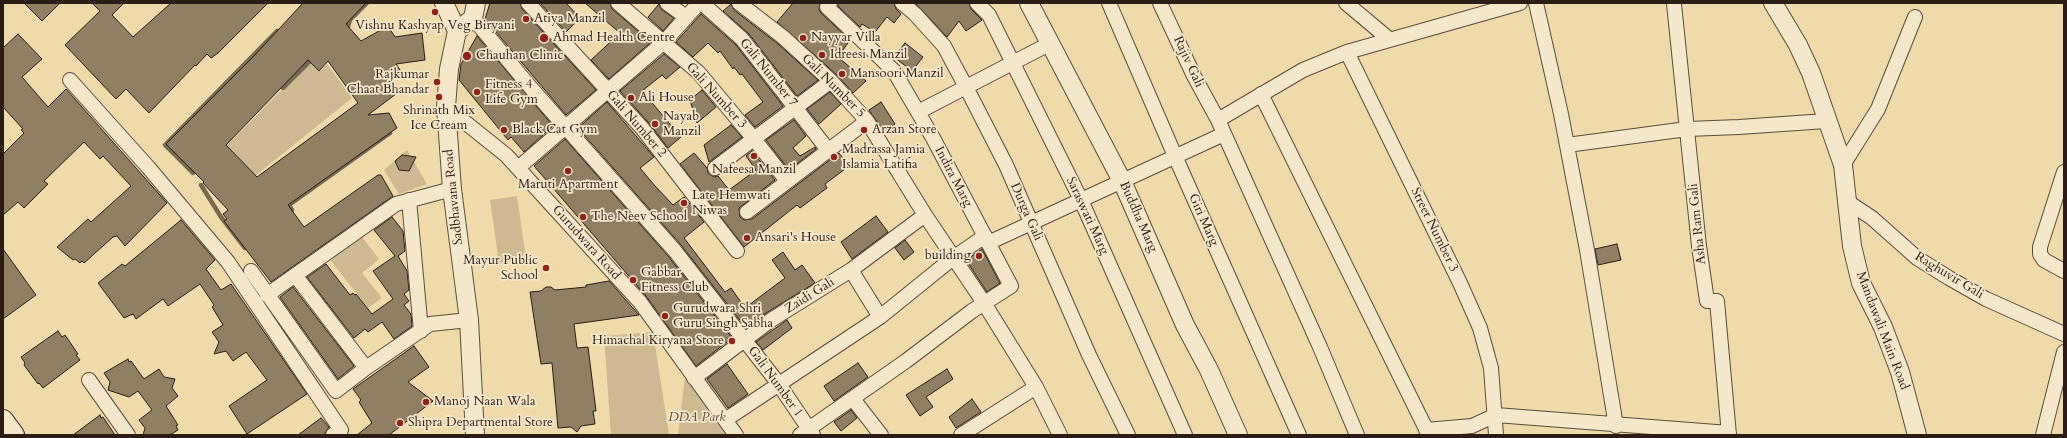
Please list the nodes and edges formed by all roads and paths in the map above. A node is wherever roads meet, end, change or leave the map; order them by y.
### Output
1 (444, 3) edge
2 (528, 3) edge
3 (618, 3) edge
4 (667, 3) edge
5 (700, 3) edge
6 (739, 3) edge
7 (830, 3) edge
8 (902, 3) edge
9 (977, 3) edge
10 (1029, 3) edge
11 (1110, 3) edge
12 (1160, 3) edge
13 (1346, 3) edge
14 (1520, 3) edge
15 (1536, 3) edge
16 (1773, 3) edge
17 (1674, 4) edge
18 (474, 10) edge
19 (686, 17) junction
20 (1916, 17) dead end
21 (457, 31) junction
22 (1389, 39) junction
23 (664, 42) junction
24 (1050, 44) junction
25 (1347, 52) junction
26 (1012, 63) junction
27 (70, 80) dead end
28 (831, 81) junction
29 (966, 87) junction
30 (606, 91) junction
31 (1261, 94) junction
32 (446, 107) junction
33 (796, 107) junction
34 (918, 112) junction
35 (1218, 120) junction
36 (867, 121) junction
37 (1826, 121) junction
38 (567, 127) junction
39 (1686, 129) junction
40 (1224, 134) junction
41 (754, 139) junction
42 (1567, 145) junction
43 (828, 150) junction
44 (1175, 156) junction
45 (1843, 165) junction
46 (518, 168) junction
47 (715, 168) dead end
48 (2064, 172) edge
49 (787, 181) junction
50 (1122, 181) junction
51 (452, 189) junction
52 (409, 200) junction
53 (1081, 200) junction
54 (1845, 200) junction
55 (747, 212) dead end
56 (925, 215) junction
57 (1031, 223) junction
58 (986, 240) junction
59 (737, 252) dead end
60 (953, 258) junction
61 (851, 270) junction
62 (251, 271) dead end
63 (2064, 271) edge
64 (296, 275) junction
65 (267, 295) junction
66 (984, 303) junction
67 (880, 316) junction
68 (469, 320) junction
69 (421, 330) junction
70 (2064, 334) edge
71 (744, 340) junction
72 (2064, 352) edge
73 (366, 368) junction
74 (694, 378) junction
75 (89, 380) dead end
76 (778, 383) junction
77 (1036, 387) junction
78 (854, 398) junction
79 (1496, 415) junction
80 (3, 420) edge
81 (725, 420) junction
82 (1616, 426) junction
83 (807, 433) edge
84 (1428, 433) edge
85 (1729, 434) edge
86 (14, 435) edge
87 (128, 435) edge
88 (333, 435) edge
89 (475, 435) edge
90 (736, 435) edge
91 (882, 435) edge
92 (962, 435) edge
93 (1060, 435) edge
94 (1128, 435) edge
95 (1185, 435) edge
96 (1238, 435) edge
97 (1299, 435) edge
98 (1357, 435) edge
99 (1496, 435) edge
100 (1917, 435) edge
101 (2043, 435) edge

1 - 21 street
2 - 30 street, Gali Number 2
3 - 23 street, Gali Number 3
4 - 19 street
5 - 19 street
5 - 33 street, Gali Number 7
6 - 28 street, Gali Number 5
7 - 34 street, Indira Marg
8 - 29 street, Durga Gali
9 - 26 street, Saraswati Marg
10 - 24 street, Buddha Marg
11 - 44 street, Giri Marg
12 - 35 street, Rajiv Gali
13 - 22 street
14 - 22 street
15 - 42 street
16 - 37 street, Mandawali Main Road
17 - 39 street, Asha Ram Gali
18 - 21 street
18 - 38 street, Gali Number 1
19 - 23 street
20 - 45 street
21 - 32 street, Sadbhavana Road
22 - 25 street
23 - 30 street
23 - 41 street, Gali Number 3
24 - 26 street
24 - 50 street, Buddha Marg
25 - 31 street
25 - 79 street, Street Number 3
26 - 29 street
26 - 53 street, Saraswati Marg
27 - 88 street
28 - 33 street
28 - 36 street, Gali Number 5
29 - 34 street
29 - 57 street, Durga Gali
30 - 38 street
30 - 59 street, Gali Number 2
31 - 35 street
31 - 84 street
32 - 46 street, Gurudwara Road
32 - 51 street, Sadbhavana Road
33 - 41 street
33 - 43 street, Gali Number 7
34 - 58 street, Indira Marg
35 - 40 street, Rajiv Gali
36 - 43 street
36 - 56 street, Gali Number 5
37 - 39 street
37 - 45 street, Mandawali Main Road
38 - 46 street
38 - 71 street, Gali Number 1
39 - 42 street
39 - 85 street, Asha Ram Gali
40 - 44 street
40 - 98 street, Rajiv Gali
41 - 47 street
41 - 49 street, Gali Number 3
42 - 82 street
43 - 49 street
44 - 50 street
44 - 97 street, Giri Marg
45 - 54 street, Mandawali Main Road
46 - 74 street, Gurudwara Road
48 - 63 street
49 - 55 street
50 - 53 street
50 - 96 street, Buddha Marg
51 - 52 street
51 - 68 street, Sadbhavana Road
52 - 64 street
52 - 69 street
53 - 57 street
53 - 95 street, Saraswati Marg
54 - 70 street, Raghuvir Gali
54 - 100 street, Mandawali Main Road
56 - 60 street, Gali Number 5
56 - 61 street, Zaidi Gali
57 - 58 street
57 - 94 street, Durga Gali
58 - 60 street
58 - 66 street, Indira Marg
60 - 66 street, Gali Number 5
60 - 67 street
61 - 67 street
61 - 71 street, Zaidi Gali
62 - 65 street
64 - 65 street
64 - 73 street
65 - 73 street
66 - 77 street, Gali Number 5
66 - 78 street
67 - 76 street
68 - 69 street
68 - 89 street, Sadbhavana Road
69 - 73 street
71 - 74 street, Zaidi Gali
71 - 76 street, Gali Number 1
72 - 101 street
74 - 81 street, Gurudwara Road
75 - 87 street
76 - 81 street
76 - 83 street, Gali Number 1
77 - 92 street
77 - 93 street, Gali Number 5
78 - 83 street
78 - 91 street
79 - 82 street
79 - 84 street
79 - 99 street, Street Number 3
80 - 86 main road
81 - 90 street, Gurudwara Road
82 - 85 street

